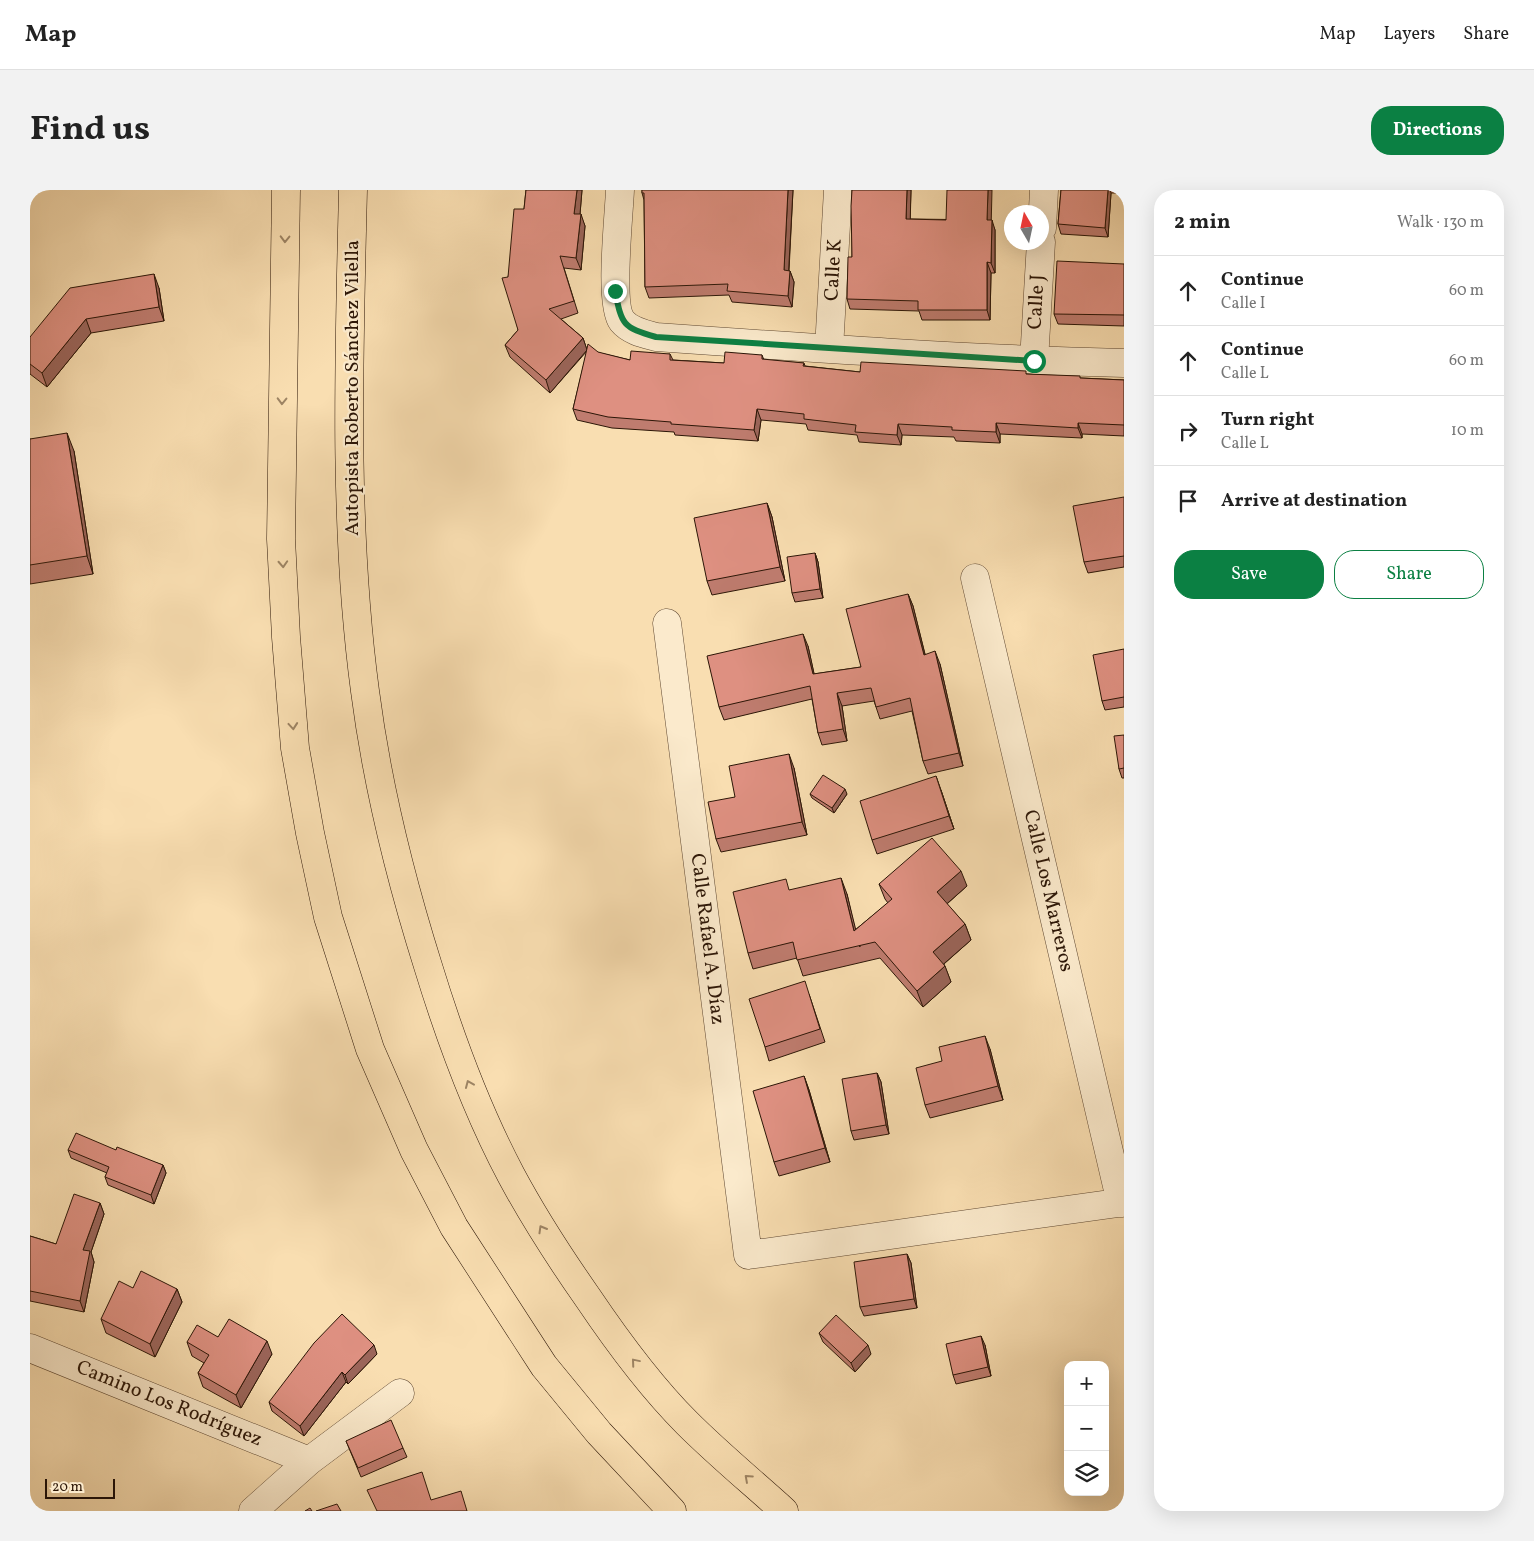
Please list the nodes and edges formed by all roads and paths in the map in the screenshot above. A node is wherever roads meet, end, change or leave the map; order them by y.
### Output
1 (286, 190) edge
2 (353, 190) edge
3 (620, 190) edge
4 (838, 190) edge
5 (1044, 190) edge
6 (1043, 205) edge
7 (1041, 250) edge
8 (830, 349) junction
9 (1034, 361) junction
10 (1124, 363) edge
11 (975, 578) dead end
12 (667, 623) dead end
13 (1123, 1203) edge
14 (30, 1348) edge
15 (400, 1393) dead end
16 (309, 1461) junction
17 (253, 1511) edge
18 (672, 1511) edge
19 (784, 1511) edge

1 -> 18 highway
19 -> 2 highway, Autopista Roberto Sánchez Vilella
3 - 8 street
4 - 8 street, Calle K
5 - 6 street
7 - 9 street, Calle J
8 - 9 street
9 - 10 street
11 - 13 street, Calle Los Marreros
12 - 13 street, Calle Rafael A. Díaz
14 - 16 street, Camino Los Rodríguez
15 - 16 street
16 - 17 street

